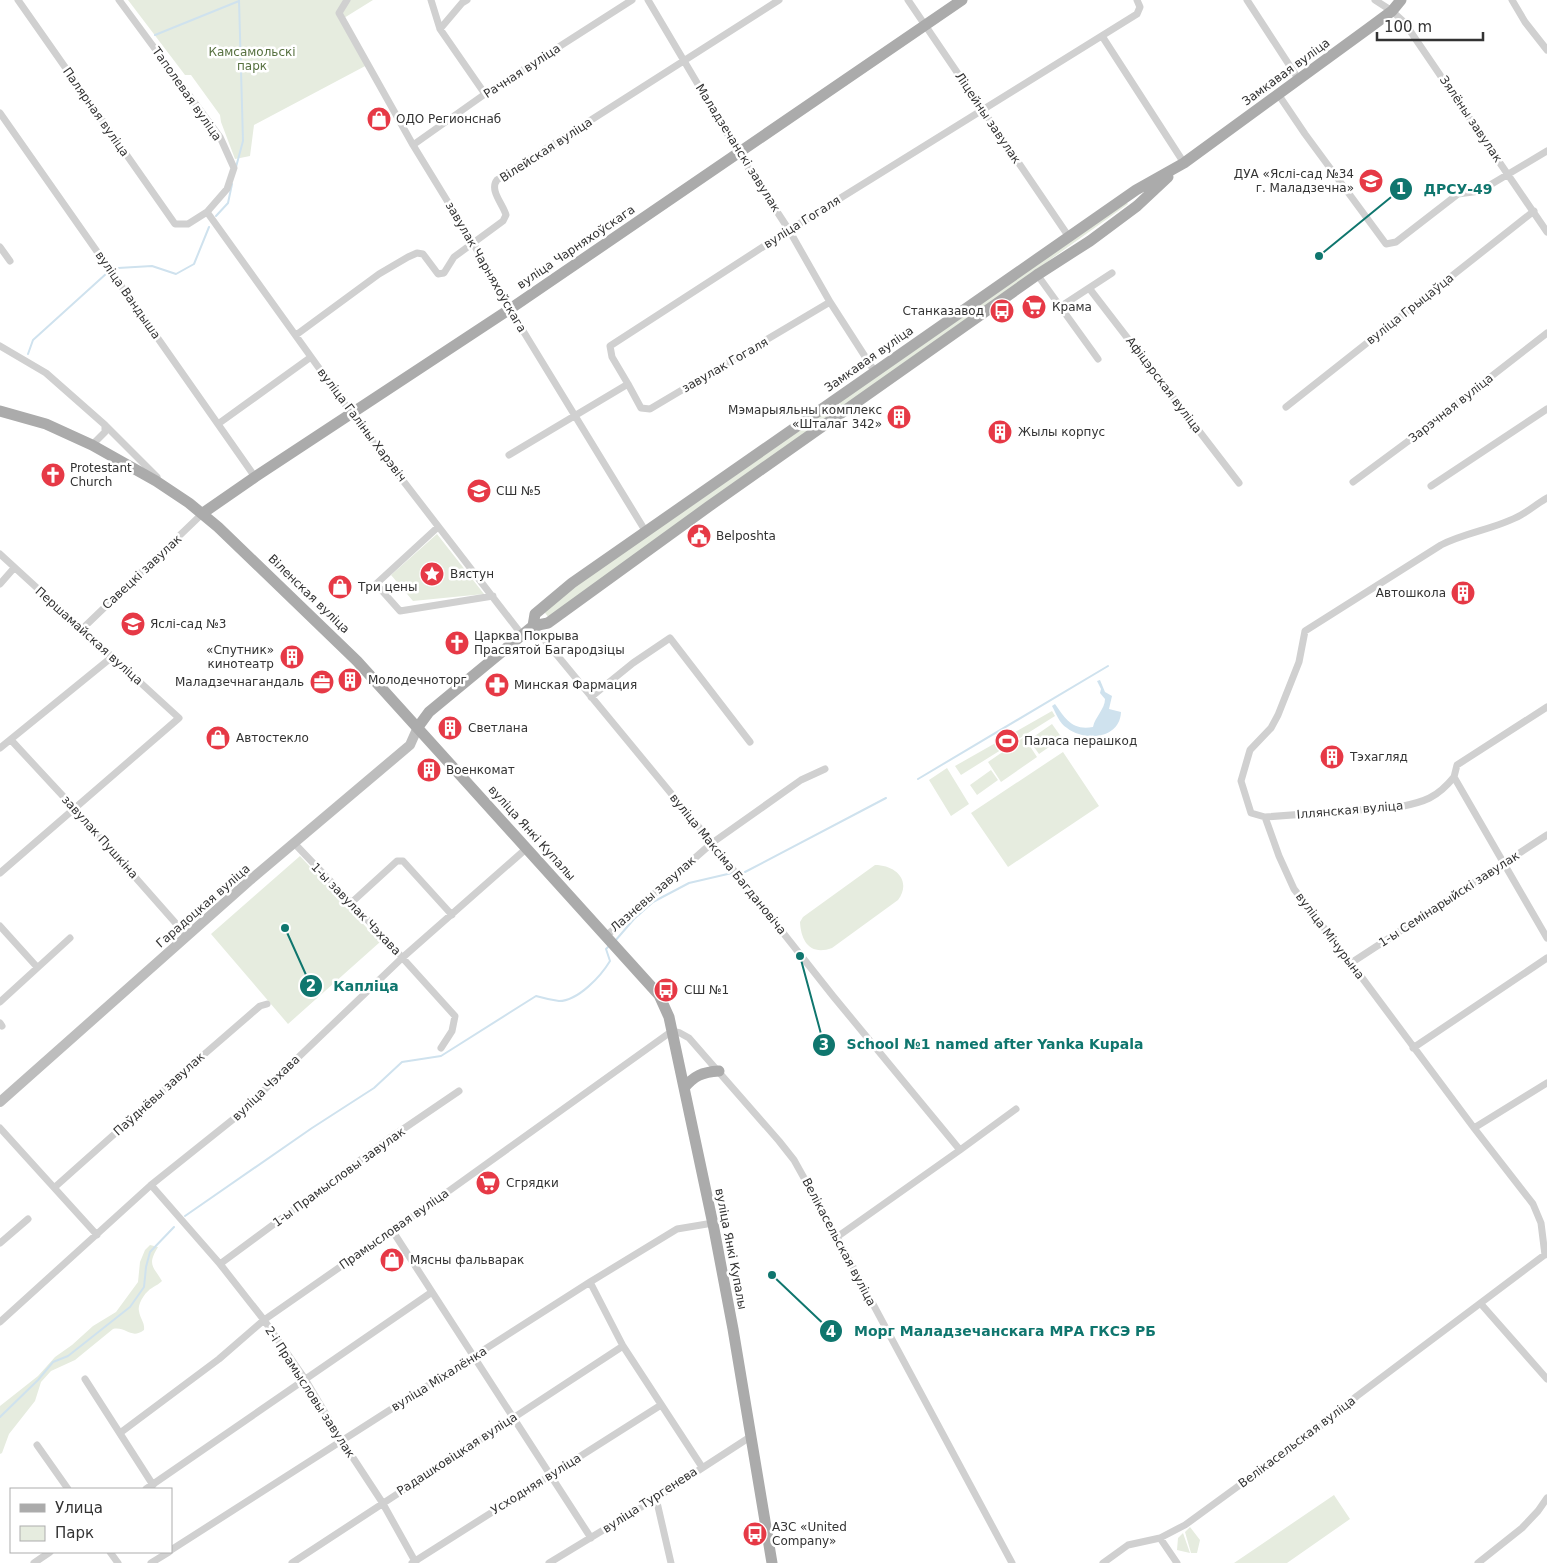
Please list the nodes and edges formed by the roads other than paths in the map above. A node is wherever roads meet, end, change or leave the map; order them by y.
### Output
1 (18, 0) edge
2 (119, 0) edge
3 (347, 0) edge
4 (431, 0) edge
5 (467, 0) edge
6 (632, 0) edge
7 (648, 0) edge
8 (779, 0) edge
9 (908, 0) edge
10 (962, 0) edge
11 (1137, 0) edge
12 (1247, 0) edge
13 (1376, 0) edge
14 (1512, 0) edge
15 (1400, 4) edge
16 (926, 25) junction
17 (440, 30) junction
18 (1102, 36) junction
19 (1547, 50) edge
20 (685, 62) junction
21 (1298, 80) junction
22 (485, 94) junction
23 (1278, 94) junction
24 (982, 110) junction
25 (0, 113) edge
26 (413, 145) junction
27 (738, 152) junction
28 (1547, 152) edge
29 (1184, 163) junction
30 (1509, 174) junction
31 (1534, 211) junction
32 (207, 212) junction
33 (175, 224) joint
34 (789, 230) junction
35 (1547, 232) edge
36 (1069, 237) junction
37 (473, 243) junction
38 (0, 247) edge
39 (10, 261) dead end
40 (1030, 265) junction
41 (1112, 273) dead end
42 (1037, 275) junction
43 (1089, 288) junction
44 (830, 302) junction
45 (1060, 307) junction
46 (510, 309) junction
47 (1547, 333) edge
48 (296, 335) junction
49 (0, 346) edge
50 (311, 357) junction
51 (1098, 359) dead end
52 (875, 372) junction
53 (628, 384) junction
54 (830, 403) junction
55 (1286, 407) dead end
56 (1547, 409) edge
57 (0, 411) edge
58 (352, 414) junction
59 (576, 415) junction
60 (839, 415) junction
61 (218, 424) junction
62 (105, 425) junction
63 (92, 445) junction
64 (509, 455) dead end
65 (255, 477) junction
66 (1353, 482) dead end
67 (1239, 483) dead end
68 (1431, 486) dead end
69 (172, 492) junction
70 (1547, 498) edge
71 (203, 514) junction
72 (438, 527) junction
73 (646, 532) junction
74 (0, 554) edge
75 (14, 568) junction
76 (0, 584) edge
77 (493, 596) junction
78 (532, 626) junction
79 (81, 630) junction
80 (522, 635) junction
81 (112, 656) junction
82 (591, 697) junction
83 (1547, 707) edge
84 (418, 727) junction
85 (11, 740) junction
86 (750, 742) dead end
87 (0, 748) edge
88 (825, 769) dead end
89 (1454, 777) junction
90 (75, 809) junction
91 (1265, 817) junction
92 (1547, 835) edge
93 (294, 843) junction
94 (712, 843) junction
95 (527, 848) junction
96 (1504, 862) junction
97 (0, 873) edge
98 (351, 903) junction
99 (452, 915) junction
100 (0, 926) edge
101 (187, 936) junction
102 (606, 936) junction
103 (70, 938) dead end
104 (1547, 938) edge
105 (402, 958) junction
106 (1547, 958) edge
107 (1351, 963) junction
108 (37, 967) junction
109 (0, 1002) edge
110 (266, 1004) dead end
111 (672, 1031) junction
112 (441, 1048) dead end
113 (1413, 1048) junction
114 (719, 1071) junction
115 (1547, 1084) edge
116 (684, 1088) junction
117 (458, 1091) dead end
118 (1, 1098) edge
119 (1016, 1109) dead end
120 (0, 1128) edge
121 (1474, 1128) junction
122 (960, 1150) junction
123 (151, 1185) junction
124 (55, 1187) junction
125 (28, 1220) dead end
126 (713, 1223) junction
127 (392, 1230) junction
128 (97, 1235) junction
129 (838, 1236) junction
130 (0, 1243) edge
131 (1546, 1254) edge
132 (220, 1264) junction
133 (590, 1282) junction
134 (432, 1292) junction
135 (1481, 1304) junction
136 (264, 1320) junction
137 (0, 1322) edge
138 (623, 1346) junction
139 (475, 1357) junction
140 (85, 1379) dead end
141 (305, 1379) junction
142 (1547, 1379) edge
143 (661, 1405) junction
144 (512, 1417) junction
145 (120, 1432) junction
146 (750, 1437) junction
147 (342, 1441) junction
148 (37, 1445) dead end
149 (702, 1466) junction
150 (550, 1475) junction
151 (153, 1485) junction
152 (67, 1488) edge
153 (148, 1488) edge
154 (656, 1498) junction
155 (1547, 1498) edge
156 (382, 1502) junction
157 (591, 1538) junction
158 (1160, 1538) junction
159 (172, 1550) edge
160 (49, 1553) edge
161 (167, 1553) edge
162 (415, 1562) edge
163 (34, 1563) edge
164 (151, 1563) edge
165 (292, 1563) edge
166 (549, 1563) edge
167 (671, 1563) edge
168 (772, 1563) edge
169 (1012, 1563) edge
170 (1103, 1563) edge
171 (1177, 1563) edge
172 (1478, 1563) edge

1 - 33 street, Палярная вуліца
2 - 32 street, Таполевая вуліца
3 - 26 street, завулак Чарняхоўскага
4 - 17 street
5 - 17 street
6 - 22 street, Рачная вуліца
7 - 20 street, Маладзечанскі завулак
8 - 20 street, Вілейская вуліца
9 - 16 street, Ліцейны завулак
10 - 16 main road, вуліца Чарняхоўскага
11 - 18 street, вуліца Гогаля
12 - 21 street
13 - 15 street, Зялёны завулак
14 - 19 street
15 - 21 main road, Замкавая вуліца
15 - 30 street, Зялёны завулак
16 - 24 street, Ліцейны завулак
16 - 27 main road, вуліца Чарняхоўскага
17 - 22 street
18 - 24 street, вуліца Гогаля
18 - 29 street
20 - 27 street, Маладзечанскі завулак
20 - 37 street, Вілейская вуліца
21 - 23 main road, Замкавая вуліца
22 - 26 street, Рачная вуліца
23 - 29 main road, Замкавая вуліца
23 - 30 street
24 - 34 street, вуліца Гогаля
24 - 36 street, Ліцейны завулак
25 - 61 street, вуліца Вандыша
26 - 37 street, завулак Чарняхоўскага
27 - 34 street, Маладзечанскі завулак
27 - 46 main road, вуліца Чарняхоўскага
28 - 30 street
29 - 36 main road, Замкавая вуліца
29 - 42 main road, Замкавая вуліца
30 - 31 street, Зялёны завулак
31 - 35 street, Зялёны завулак
31 - 55 street, вуліца Грыцаўца
32 - 33 street, Таполевая вуліца
32 - 48 street, вуліца Галіны Харэвіч
34 - 44 street, Маладзечанскі завулак
34 - 53 street, вуліца Гогаля
36 - 40 main road, Замкавая вуліца
37 - 46 street, завулак Чарняхоўскага
37 - 48 street, Вілейская вуліца
38 - 39 street
40 - 42 street
40 - 52 main road, Замкавая вуліца
41 - 43 street
42 - 45 street
42 - 60 main road, Замкавая вуліца
43 - 45 street
43 - 67 street, Афіцэрская вуліца
44 - 52 street, Маладзечанскі завулак
44 - 53 street, завулак Гогаля
45 - 51 street
46 - 58 main road, вуліца Чарняхоўскага
46 - 59 street, завулак Чарняхоўскага
47 - 66 street, Зарэчная вуліца
48 - 50 street, вуліца Галіны Харэвіч
49 - 62 street, Віленская вуліца
50 - 58 street, вуліца Галіны Харэвіч
50 - 61 street
52 - 54 main road, Замкавая вуліца
53 - 59 street
54 - 60 main road
54 - 73 main road, Замкавая вуліца
56 - 68 street
57 - 63 main road, Віленская вуліца
58 - 65 main road, вуліца Чарняхоўскага
58 - 72 street, вуліца Галіны Харэвіч
59 - 64 street
59 - 73 street, завулак Чарняхоўскага
60 - 78 main road, Замкавая вуліца
61 - 65 street, вуліца Вандыша
62 - 63 street
62 - 69 street, Віленская вуліца
63 - 69 main road, Віленская вуліца
65 - 71 main road, вуліца Чарняхоўскага
69 - 71 main road, Віленская вуліца
70 - 91 street
71 - 79 street, Савецкі завулак
71 - 84 main road, Віленская вуліца
72 - 77 street, вуліца Галіны Харэвіч
72 - 77 street
73 - 78 main road, Замкавая вуліца
74 - 75 street, Першамайская вуліца
75 - 76 street
75 - 79 street, Першамайская вуліца
77 - 80 street, вуліца Галіны Харэвіч
78 - 80 main road, Замкавая вуліца
78 - 82 street, вуліца Максіма Багдановіча
79 - 81 street, Першамайская вуліца
80 - 84 main road, Замкавая вуліца
81 - 85 street
81 - 90 street, Першамайская вуліца
82 - 86 street
82 - 94 street, вуліца Максіма Багдановіча
83 - 89 street
84 - 93 street, Гарадоцкая вуліца
84 - 95 main road, вуліца Янкі Купалы
85 - 87 street
85 - 90 street, завулак Пушкіна
88 - 94 street, Лазневы завулак
89 - 91 street, Іллянская вуліца
89 - 96 street
90 - 97 street
90 - 101 street, завулак Пушкіна
91 - 107 street, вуліца Мічурына
92 - 96 street, 1-ы Семінарыйскі завулак
93 - 98 street, 1-ы завулак Чэхава
93 - 101 street, Гарадоцкая вуліца
94 - 102 street, Лазневы завулак
94 - 122 street, вуліца Максіма Багдановіча
95 - 99 street, вуліца Чэхава
95 - 102 main road, вуліца Янкі Купалы
96 - 104 street
96 - 107 street, 1-ы Семінарыйскі завулак
98 - 99 street
98 - 105 street, 1-ы завулак Чэхава
99 - 105 street, вуліца Чэхава
100 - 108 street
101 - 118 street, Гарадоцкая вуліца
102 - 111 main road, вуліца Янкі Купалы
103 - 108 street
105 - 112 street, 1-ы завулак Чэхава
105 - 123 street, вуліца Чэхава
106 - 113 street
107 - 113 street, вуліца Мічурына
108 - 109 street
110 - 124 street, Паўднёвы завулак
111 - 114 street, Велікасельская вуліца
111 - 116 main road, вуліца Янкі Купалы
111 - 127 street, Прамысловая вуліца
113 - 121 street, вуліца Мічурына
114 - 116 main road
114 - 129 street, Велікасельская вуліца
115 - 121 street
116 - 126 main road, вуліца Янкі Купалы
117 - 132 street, 1-ы Прамысловы завулак
119 - 122 street
120 - 124 street
121 - 131 street, вуліца Мічурына
122 - 129 street
123 - 128 street, вуліца Чэхава
123 - 132 street, 2-і Прамысловы завулак
124 - 128 street
125 - 130 street
126 - 133 street, вуліца Міхалёнка
126 - 146 main road, вуліца Янкі Купалы
127 - 134 street
127 - 136 street, Прамысловая вуліца
128 - 137 street, вуліца Чэхава
129 - 169 street, Велікасельская вуліца
131 - 135 street, Велікасельская вуліца
132 - 136 street, 2-і Прамысловы завулак
133 - 138 street
133 - 139 street, вуліца Міхалёнка
134 - 139 street
134 - 141 street
135 - 142 street
135 - 158 street, Велікасельская вуліца
136 - 141 street, 2-і Прамысловы завулак
136 - 145 street, Прамысловая вуліца
138 - 143 street
138 - 144 street, Радашковіцкая вуліца
139 - 144 street
139 - 147 street, вуліца Міхалёнка
140 - 145 street
141 - 147 street, 2-і Прамысловы завулак
141 - 151 street
143 - 149 street
143 - 150 street, Усходняя вуліца
144 - 150 street
144 - 156 street, Радашковіцкая вуліца
145 - 151 street
146 - 149 street, вуліца Тургенева
146 - 168 main road, вуліца Янкі Купалы
147 - 156 street, 2-і Прамысловы завулак
147 - 159 street, вуліца Міхалёнка
148 - 152 street
149 - 154 street, вуліца Тургенева
150 - 157 street
150 - 162 street, Усходняя вуліца
151 - 153 street
154 - 157 street, вуліца Тургенева
154 - 167 street
155 - 172 street
156 - 162 street, 2-і Прамысловы завулак
156 - 165 street, Радашковіцкая вуліца
157 - 166 street, вуліца Тургенева
158 - 170 street, Велікасельская вуліца
158 - 171 street
160 - 163 street
161 - 164 street, вуліца Міхалёнка

